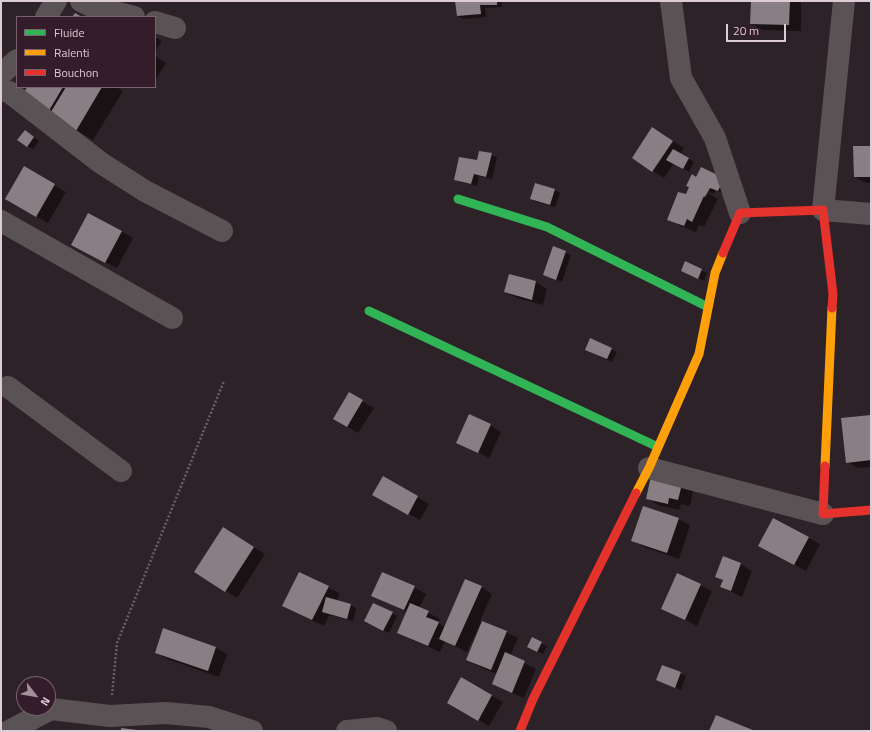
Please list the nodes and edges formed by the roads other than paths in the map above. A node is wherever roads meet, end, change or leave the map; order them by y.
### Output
1 (56, 1) edge
2 (81, 1) edge
3 (671, 1) edge
4 (844, 1) edge
5 (47, 16) edge
6 (130, 16) edge
7 (16, 61) edge
8 (1, 74) edge
9 (1, 90) edge
10 (458, 199) dead end
11 (823, 210) junction
12 (740, 213) junction
13 (871, 214) edge
14 (1, 221) edge
15 (222, 231) dead end
16 (708, 307) junction
17 (369, 311) dead end
18 (172, 318) dead end
19 (3, 385) edge
20 (658, 448) junction
21 (649, 468) junction
22 (121, 471) dead end
23 (871, 510) edge
24 (823, 514) junction
25 (9, 731) edge
26 (252, 731) edge
27 (347, 731) edge
28 (386, 731) edge
29 (520, 731) edge

1 - 5 street
2 - 6 street
3 - 12 street
4 - 11 street
7 - 8 street
9 - 15 street
10 - 16 street
11 - 12 street
11 - 13 street
11 - 24 street
12 - 16 street
14 - 18 street
16 - 20 street
17 - 20 street
19 - 22 street
20 - 21 street
21 - 24 street
21 - 29 street
23 - 24 street
25 - 26 street
27 - 28 street

